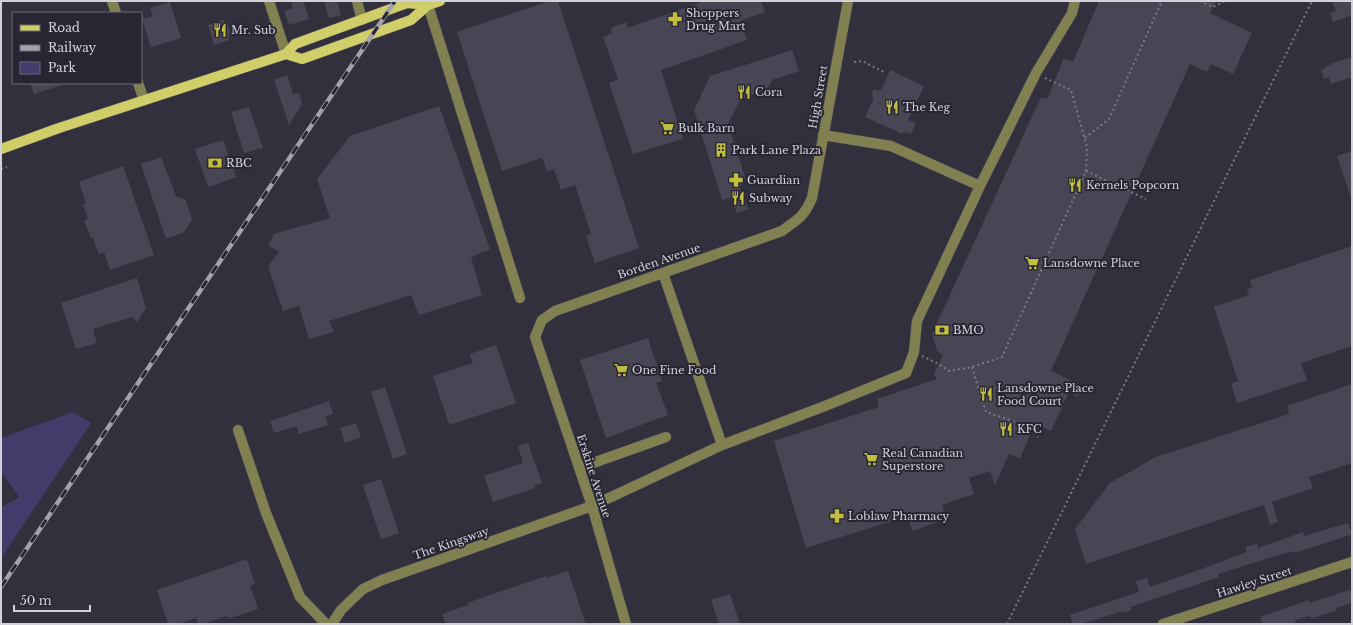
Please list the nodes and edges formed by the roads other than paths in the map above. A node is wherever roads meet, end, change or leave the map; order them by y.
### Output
1 (112, 1) edge
2 (269, 1) edge
3 (357, 1) edge
4 (440, 1) edge
5 (848, 1) edge
6 (1075, 1) edge
7 (428, 5) junction
8 (116, 12) edge
9 (362, 20) junction
10 (286, 54) junction
11 (138, 84) edge
12 (144, 100) junction
13 (823, 135) junction
14 (1, 149) edge
15 (980, 186) junction
16 (800, 218) joint
17 (663, 272) junction
18 (520, 298) dead end
19 (535, 337) joint
20 (238, 430) dead end
21 (666, 437) dead end
22 (722, 445) junction
23 (579, 468) junction
24 (592, 506) junction
25 (1352, 562) edge
26 (326, 624) edge
27 (332, 624) edge
28 (626, 624) edge
29 (1163, 624) edge

1 - 8 street
2 - 10 street
3 - 9 street
4 - 7 main road
5 - 13 street, High Street
6 - 15 street, The Kingsway
7 - 9 main road
7 - 10 main road
7 - 18 street
9 - 10 main road
10 - 12 main road
11 - 12 street
12 - 14 main road
13 - 15 street
13 - 16 street, High Street
15 - 22 street, The Kingsway
16 - 17 street, Borden Avenue
17 - 19 street, Borden Avenue
17 - 22 street
19 - 23 street, Erskine Avenue
20 - 26 street
21 - 23 street
22 - 24 street, The Kingsway
23 - 24 street, Erskine Avenue
24 - 27 street, The Kingsway
24 - 28 street, Erskine Avenue
25 - 29 street, Hawley Street

